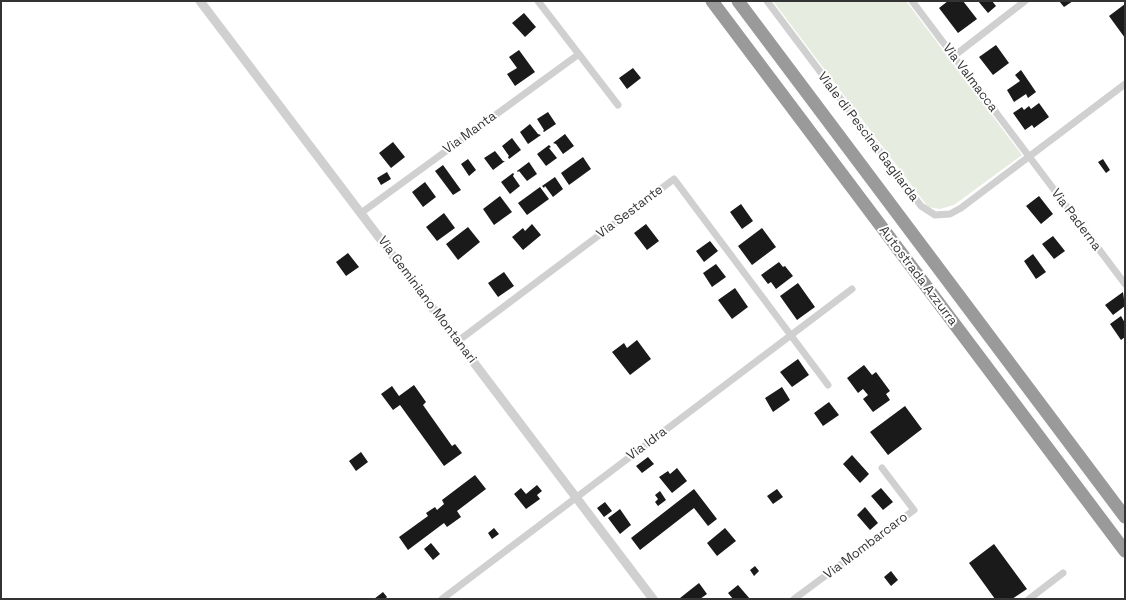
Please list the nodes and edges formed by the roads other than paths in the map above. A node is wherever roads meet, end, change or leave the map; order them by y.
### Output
1 (200, 1) edge
2 (538, 1) edge
3 (712, 1) edge
4 (738, 1) edge
5 (767, 1) edge
6 (912, 1) edge
7 (1025, 1) edge
8 (579, 54) junction
9 (954, 56) junction
10 (1125, 85) edge
11 (618, 105) dead end
12 (1028, 156) junction
13 (361, 213) junction
14 (1125, 284) edge
15 (852, 289) dead end
16 (790, 336) junction
17 (458, 341) junction
18 (828, 385) dead end
19 (882, 468) dead end
20 (576, 497) junction
21 (1125, 517) edge
22 (1125, 551) edge
23 (1063, 573) dead end
24 (442, 599) edge
25 (653, 599) edge
26 (794, 599) edge
27 (1029, 599) edge

1 - 13 street, Via Geminiano Montanari
2 - 8 street
3 - 22 highway, Autostrada Azzurra
4 - 21 highway, Autostrada Azzurra
5 - 12 street, Viale di Pescina Gagliarda
6 - 9 street, Via Valmacca
7 - 9 street
8 - 11 street
8 - 13 street, Via Manta
9 - 12 street, Via Valmacca
10 - 12 street, Viale di Pescina Gagliarda
12 - 14 street, Via Paderna
13 - 17 street, Via Geminiano Montanari
15 - 16 street, Via Idra
16 - 17 street, Via Sestante
16 - 18 street, Via Sestante
16 - 20 street, Via Idra
17 - 20 street, Via Geminiano Montanari
19 - 26 street, Via Mombarcaro
20 - 24 street, Via Idra
20 - 25 street, Via Geminiano Montanari
23 - 27 street

